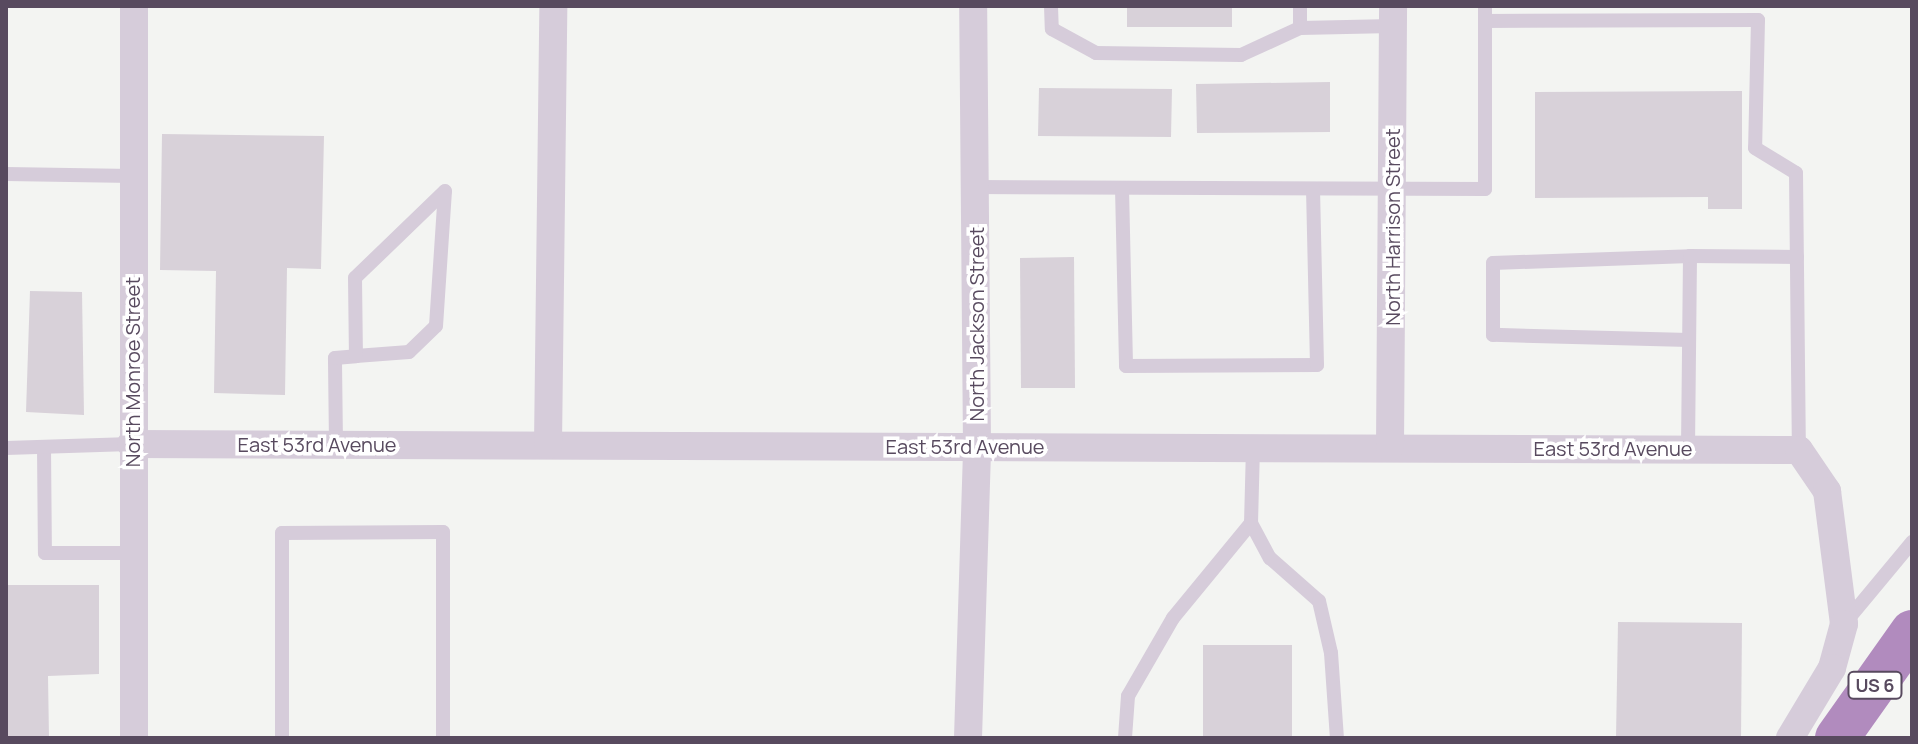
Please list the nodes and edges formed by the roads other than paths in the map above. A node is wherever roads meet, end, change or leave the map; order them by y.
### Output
1 (134, 6) edge
2 (553, 6) edge
3 (973, 6) edge
4 (1051, 6) edge
5 (1300, 6) edge
6 (1718, 13) edge
7 (1485, 14) edge
8 (1393, 16) edge
9 (1300, 28) junction
10 (6, 174) edge
11 (133, 176) junction
12 (975, 187) junction
13 (1122, 188) junction
14 (1313, 189) junction
15 (1392, 189) junction
16 (1690, 256) junction
17 (1797, 257) junction
18 (1689, 340) junction
19 (356, 356) junction
20 (131, 444) junction
21 (336, 444) junction
22 (548, 445) junction
23 (977, 446) junction
24 (44, 447) junction
25 (1253, 447) junction
26 (1390, 447) junction
27 (6, 448) edge
28 (1688, 448) junction
29 (1799, 450) junction
30 (1251, 523) junction
31 (1912, 542) edge
32 (132, 553) junction
33 (1844, 624) junction
34 (1912, 632) edge
35 (134, 738) edge
36 (282, 738) edge
37 (443, 738) edge
38 (968, 738) edge
39 (1125, 738) edge
40 (1337, 738) edge
41 (1790, 738) edge
42 (1837, 738) edge

1 - 11 street, North Monroe Street
2 - 22 street
3 - 12 street, North Jackson Street
4 - 9 lane
5 - 9 lane
6 - 7 lane
6 - 17 lane
7 - 15 lane
8 - 9 lane
8 - 15 street, North Harrison Street
10 - 11 lane
11 - 20 street, North Monroe Street
12 - 13 lane
12 - 23 street, North Jackson Street
13 - 14 lane
13 - 14 lane
14 - 15 lane
15 - 26 street, North Harrison Street
16 - 17 lane
16 - 18 lane
16 - 18 lane
17 - 29 lane
18 - 28 lane
19 - 19 lane
19 - 21 lane
20 - 21 street, East 53rd Avenue
20 - 24 lane
20 - 32 street, North Monroe Street
21 - 22 street, East 53rd Avenue
22 - 23 street, East 53rd Avenue
23 - 25 street, East 53rd Avenue
23 - 38 street, North Jackson Street
24 - 27 lane
24 - 32 lane
25 - 26 street, East 53rd Avenue
25 - 30 lane
26 - 28 street, East 53rd Avenue
28 - 29 street, East 53rd Avenue
29 - 33 street
30 - 39 lane
30 - 40 lane
31 - 33 lane
32 - 35 street, North Monroe Street
33 - 41 street
34 - 42 highway, US 6
36 - 37 lane

